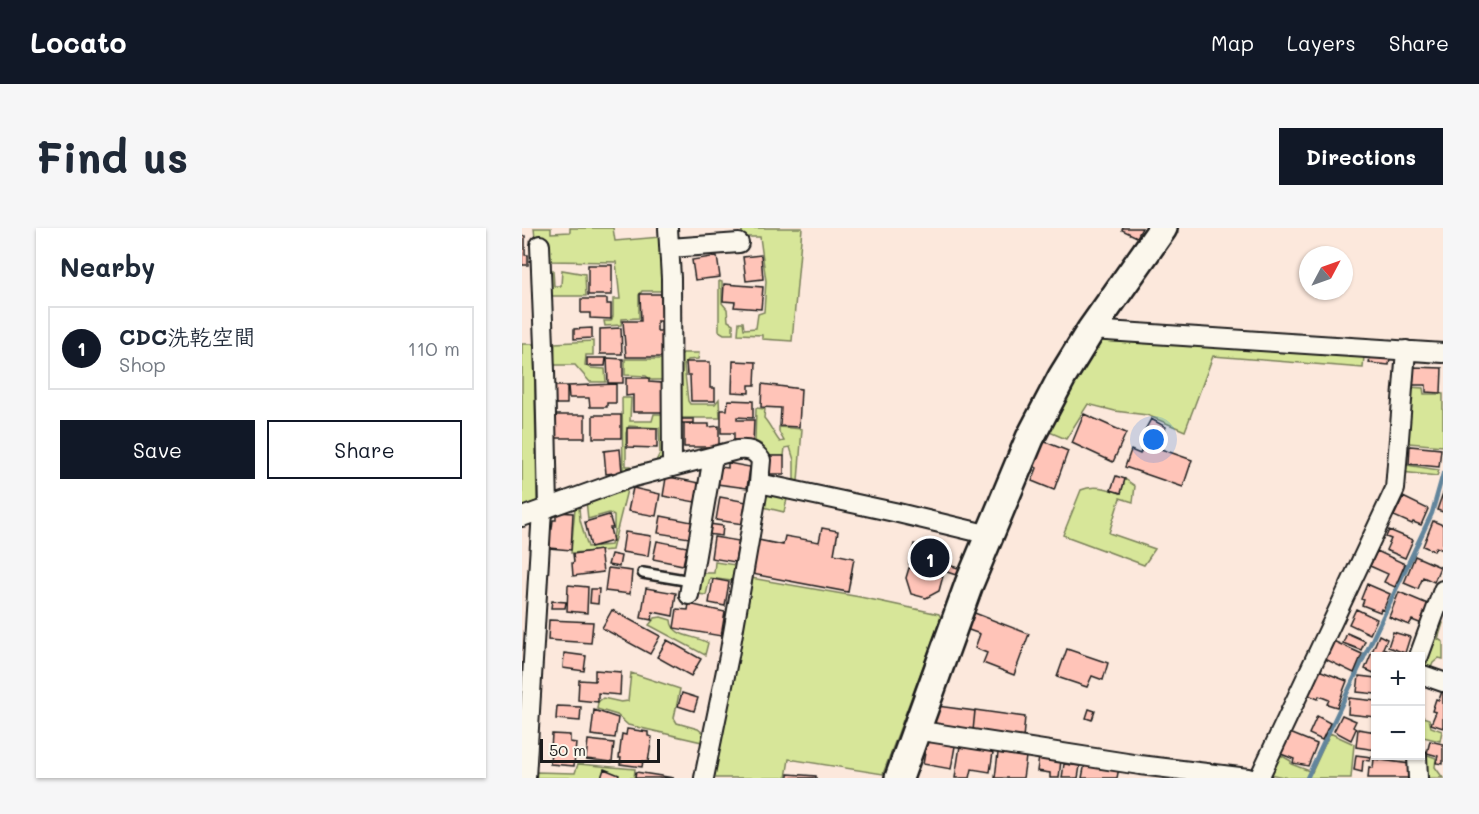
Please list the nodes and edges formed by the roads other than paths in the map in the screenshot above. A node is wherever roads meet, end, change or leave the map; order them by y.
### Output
1 (668, 228) edge
2 (1163, 228) edge
3 (739, 243) dead end
4 (540, 244) dead end
5 (670, 248) junction
6 (1090, 330) junction
7 (1406, 350) junction
8 (1443, 353) edge
9 (713, 457) junction
10 (672, 467) junction
11 (759, 483) junction
12 (545, 509) junction
13 (522, 518) edge
14 (990, 536) junction
15 (643, 573) dead end
16 (690, 588) joint
17 (1443, 590) edge
18 (1421, 652) edge
19 (1425, 676) edge
20 (1443, 682) edge
21 (915, 730) junction
22 (1417, 760) edge
23 (1139, 771) edge
24 (526, 778) edge
25 (704, 778) edge
26 (899, 778) edge
27 (1248, 778) edge
28 (1259, 778) edge
29 (1418, 778) edge

1 - 5 street
2 - 6 street
3 - 5 street
4 - 12 street
5 - 10 street
6 - 7 street
6 - 14 street
7 - 8 street
7 - 28 street
9 - 10 street
9 - 11 street
9 - 16 street
10 - 12 street
11 - 14 street
11 - 25 street
12 - 13 street
12 - 24 street
14 - 21 street
15 - 16 lane
17 - 18 street
19 - 20 street
21 - 23 street
21 - 26 street
22 - 29 street
23 - 27 street

